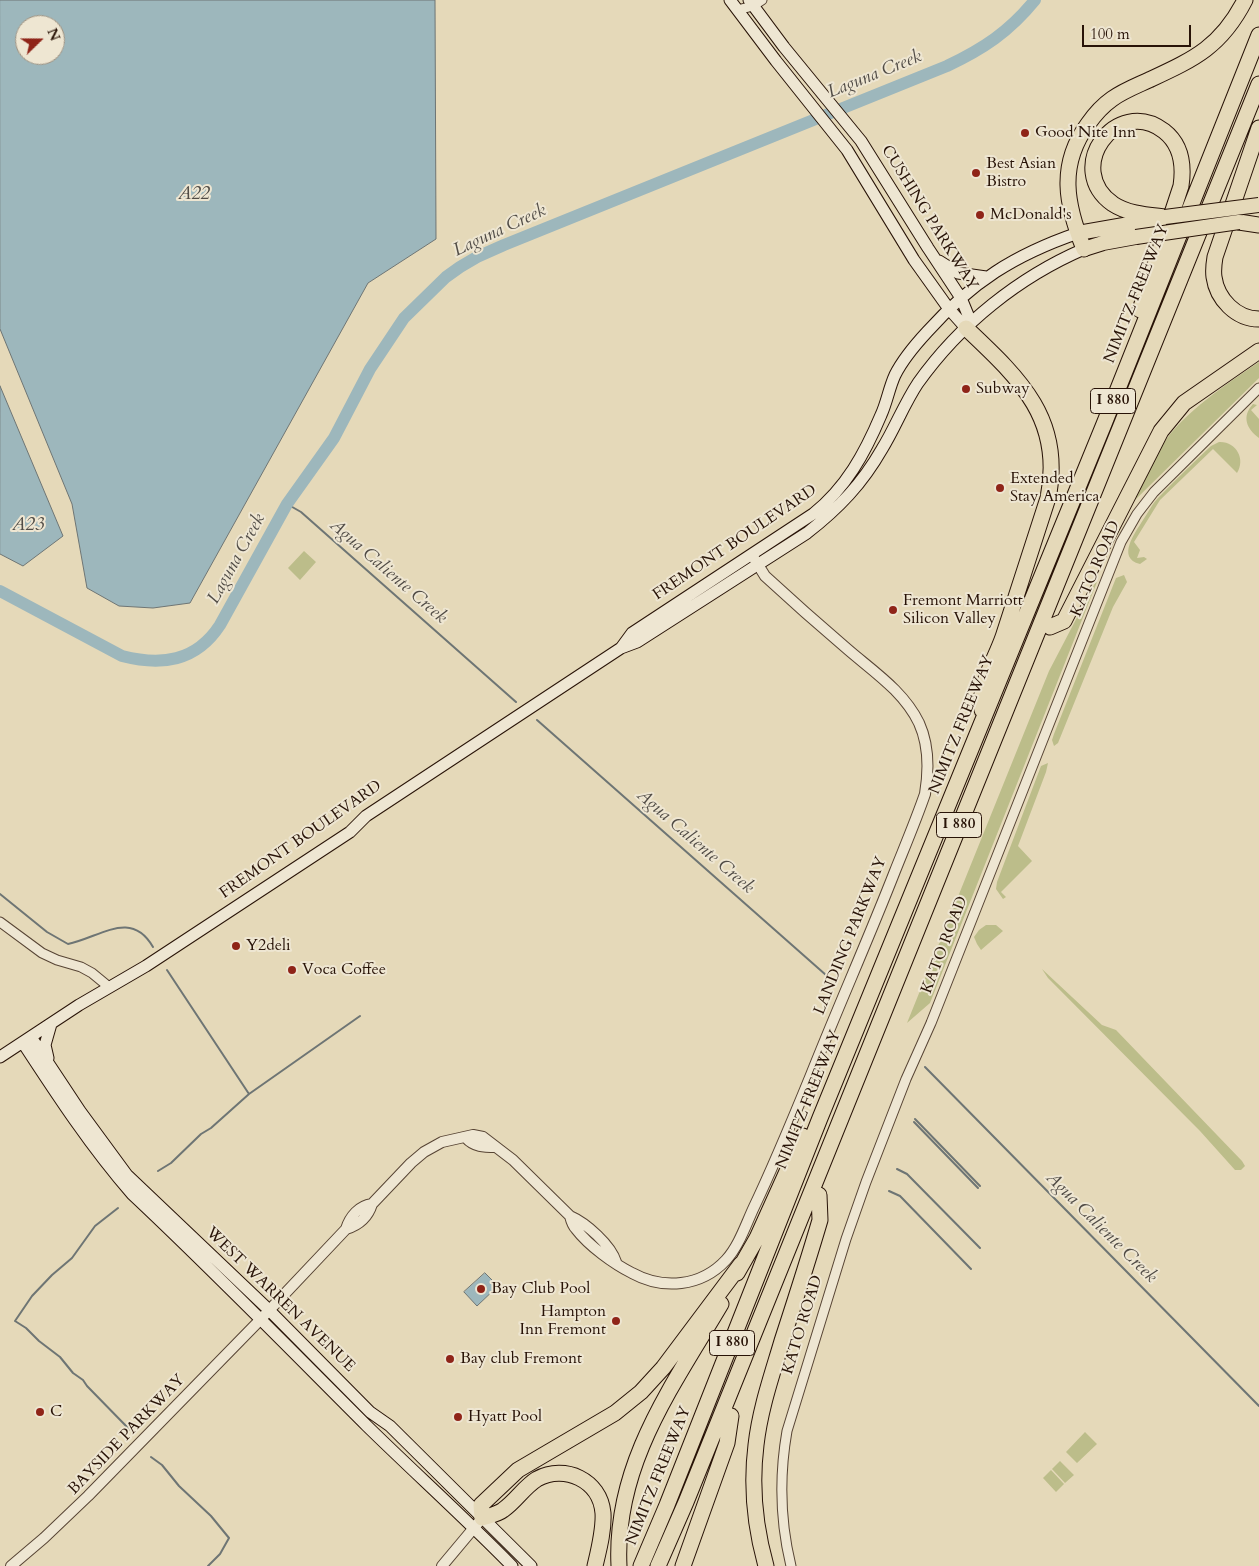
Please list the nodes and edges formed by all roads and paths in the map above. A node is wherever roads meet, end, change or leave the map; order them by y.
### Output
1 (730, 0) edge
2 (1245, 0) edge
3 (749, 3) edge
4 (1259, 35) edge
5 (1259, 84) edge
6 (1259, 107) edge
7 (1259, 128) edge
8 (1259, 205) edge
9 (1165, 217) joint
10 (1259, 220) edge
11 (1240, 222) junction
12 (1136, 224) junction
13 (1259, 225) edge
14 (1078, 233) junction
15 (928, 248) junction
16 (1084, 249) junction
17 (986, 278) junction
18 (961, 298) junction
19 (949, 309) junction
20 (1259, 319) edge
21 (966, 328) junction
22 (1259, 351) edge
23 (1259, 388) edge
24 (882, 412) junction
25 (1104, 424) junction
26 (884, 447) junction
27 (864, 453) junction
28 (861, 482) junction
29 (754, 559) junction
30 (1050, 628) junction
31 (983, 719) junction
32 (0, 922) edge
33 (110, 987) junction
34 (51, 1024) junction
35 (27, 1040) junction
36 (0, 1057) edge
37 (49, 1064) junction
38 (820, 1118) junction
39 (820, 1196) junction
40 (741, 1264) junction
41 (269, 1310) junction
42 (260, 1320) junction
43 (730, 1416) junction
44 (478, 1523) junction
45 (11, 1566) edge
46 (442, 1566) edge
47 (512, 1566) edge
48 (531, 1566) edge
49 (595, 1566) edge
50 (620, 1566) edge
51 (641, 1566) edge
52 (658, 1566) edge
53 (668, 1566) edge
54 (683, 1566) edge
55 (766, 1566) edge
56 (791, 1566) edge

1 - 3 main road, CUSHING PARKWAY
2 - 14 highway
3 - 15 main road, CUSHING PARKWAY
3 - 19 main road, CUSHING PARKWAY
4 - 25 highway, NIMITZ FREEWAY / I 880
5 - 52 highway, I 880
6 - 30 highway, I 880
7 - 20 highway
8 - 9 main road, bridge
9 - 12 highway
10 - 11 main road, FREMONT BOULEVARD
11 - 12 main road, FREMONT BOULEVARD, bridge
11 - 13 highway
12 - 14 main road, FREMONT BOULEVARD
12 - 16 main road, FREMONT BOULEVARD
12 - 25 highway
14 - 16 highway
14 - 17 main road, FREMONT BOULEVARD
15 - 17 main road
15 - 18 main road, CUSHING PARKWAY
16 - 21 main road, FREMONT BOULEVARD
17 - 18 main road, FREMONT BOULEVARD
18 - 19 main road, FREMONT BOULEVARD
18 - 21 main road, CUSHING PARKWAY
19 - 21 main road, CUSHING PARKWAY
19 - 24 main road, FREMONT BOULEVARD
21 - 26 main road, FREMONT BOULEVARD
21 - 31 highway
22 - 30 highway
23 - 56 street, KATO ROAD
24 - 26 main road
24 - 27 main road, FREMONT BOULEVARD
25 - 31 highway, NIMITZ FREEWAY / I 880
26 - 28 main road, FREMONT BOULEVARD
27 - 28 main road
27 - 29 main road, FREMONT BOULEVARD
28 - 29 main road, FREMONT BOULEVARD
29 - 33 main road, FREMONT BOULEVARD
29 - 41 street, LANDING PARKWAY
30 - 39 highway, I 880
31 - 38 highway, NIMITZ FREEWAY / I 880
32 - 33 street
33 - 34 main road, FREMONT BOULEVARD
34 - 35 main road, FREMONT BOULEVARD
34 - 37 main road
35 - 36 main road, FREMONT BOULEVARD
35 - 37 main road, WEST WARREN AVENUE
35 - 42 main road, WEST WARREN AVENUE
37 - 41 main road, WEST WARREN AVENUE
38 - 40 highway
38 - 51 highway, NIMITZ FREEWAY / I 880
39 - 43 highway, I 880
39 - 55 highway
40 - 44 highway
40 - 50 highway
41 - 42 street, LANDING PARKWAY
41 - 44 main road, WEST WARREN AVENUE
42 - 44 main road, WEST WARREN AVENUE
42 - 45 street, BAYSIDE PARKWAY
43 - 53 highway, I 880
43 - 54 highway
44 - 46 street
44 - 47 main road, WEST WARREN AVENUE
44 - 48 main road, WEST WARREN AVENUE
44 - 49 highway

